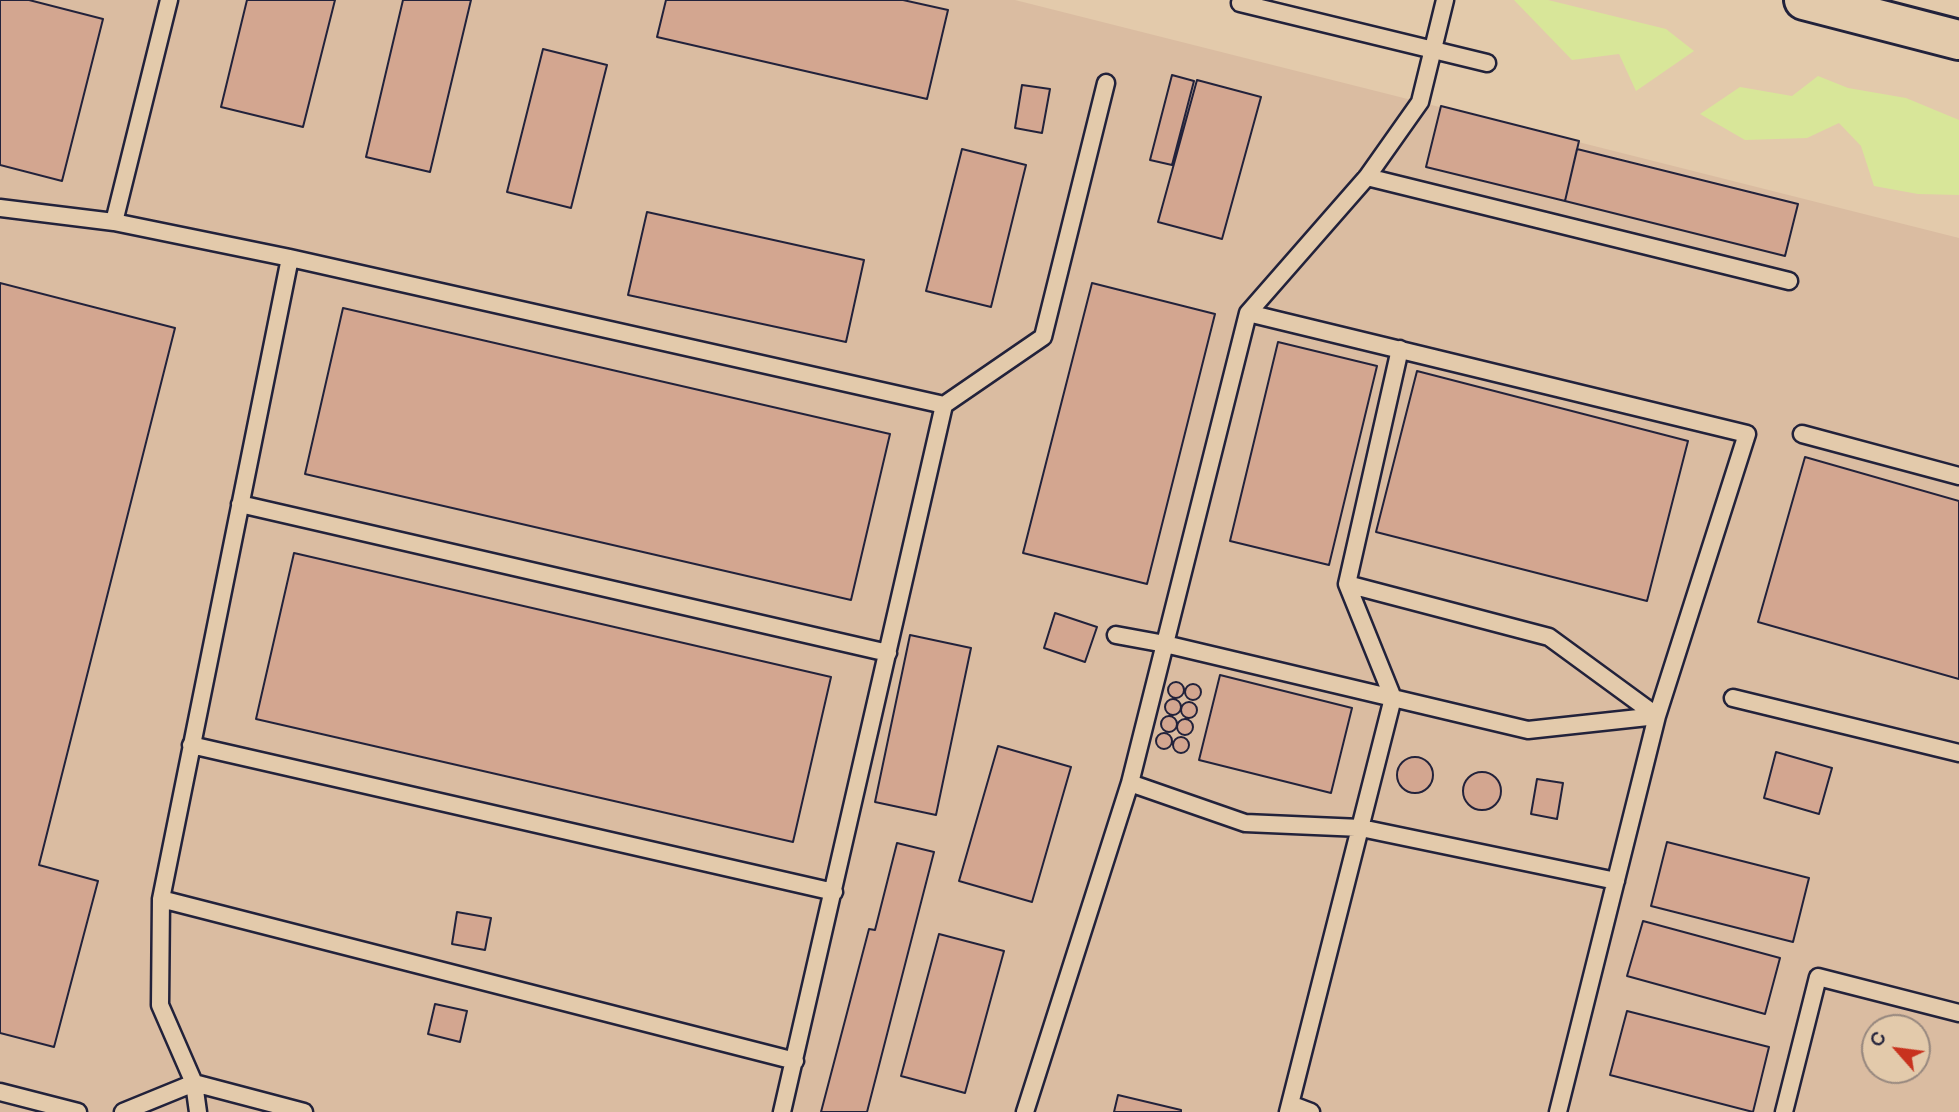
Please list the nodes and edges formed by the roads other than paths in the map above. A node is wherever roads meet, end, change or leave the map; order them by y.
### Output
1 (169, 0) edge
2 (1445, 0) edge
3 (1804, 0) edge
4 (1240, 3) dead end
5 (1959, 40) edge
6 (1431, 51) junction
7 (1487, 63) dead end
8 (1106, 83) dead end
9 (1367, 177) junction
10 (0, 208) edge
11 (114, 222) junction
12 (290, 258) junction
13 (1789, 281) dead end
14 (1248, 313) junction
15 (1400, 349) junction
16 (944, 405) junction
17 (1802, 434) dead end
18 (1959, 476) edge
19 (240, 504) junction
20 (1347, 584) junction
21 (1116, 635) dead end
22 (1165, 644) junction
23 (888, 653) junction
24 (1393, 698) junction
25 (1732, 698) dead end
26 (1657, 716) junction
27 (191, 746) junction
28 (1959, 753) edge
29 (1130, 783) junction
30 (1360, 828) junction
31 (1616, 881) junction
32 (834, 892) junction
33 (161, 899) junction
34 (1959, 1013) edge
35 (795, 1061) junction
36 (194, 1083) junction
37 (0, 1091) edge
38 (1289, 1108) edge
39 (78, 1112) edge
40 (123, 1112) edge
41 (198, 1112) edge
42 (304, 1112) edge
43 (782, 1112) edge
44 (1025, 1112) edge
45 (1311, 1112) edge
46 (1558, 1112) edge
47 (1784, 1112) edge

1 - 11 lane
2 - 6 lane
3 - 5 street
4 - 6 lane
6 - 7 lane
6 - 9 lane
8 - 16 lane
9 - 13 lane
9 - 14 lane
10 - 11 lane
11 - 12 lane
12 - 16 lane
12 - 19 lane
14 - 15 lane
14 - 22 lane
15 - 20 lane
15 - 26 lane
16 - 23 lane
17 - 18 lane
19 - 23 lane
19 - 27 lane
20 - 24 lane
20 - 26 lane
21 - 22 lane
22 - 24 lane
22 - 29 lane
23 - 32 lane
24 - 26 lane
24 - 30 lane
25 - 28 lane
26 - 31 lane
27 - 32 lane
27 - 33 lane
29 - 30 lane
29 - 44 lane
30 - 31 lane
30 - 38 lane
31 - 46 lane
32 - 35 lane
33 - 35 lane
33 - 36 lane
34 - 47 lane
35 - 43 lane
36 - 40 lane
36 - 41 lane
36 - 42 lane
37 - 39 lane
38 - 45 lane

